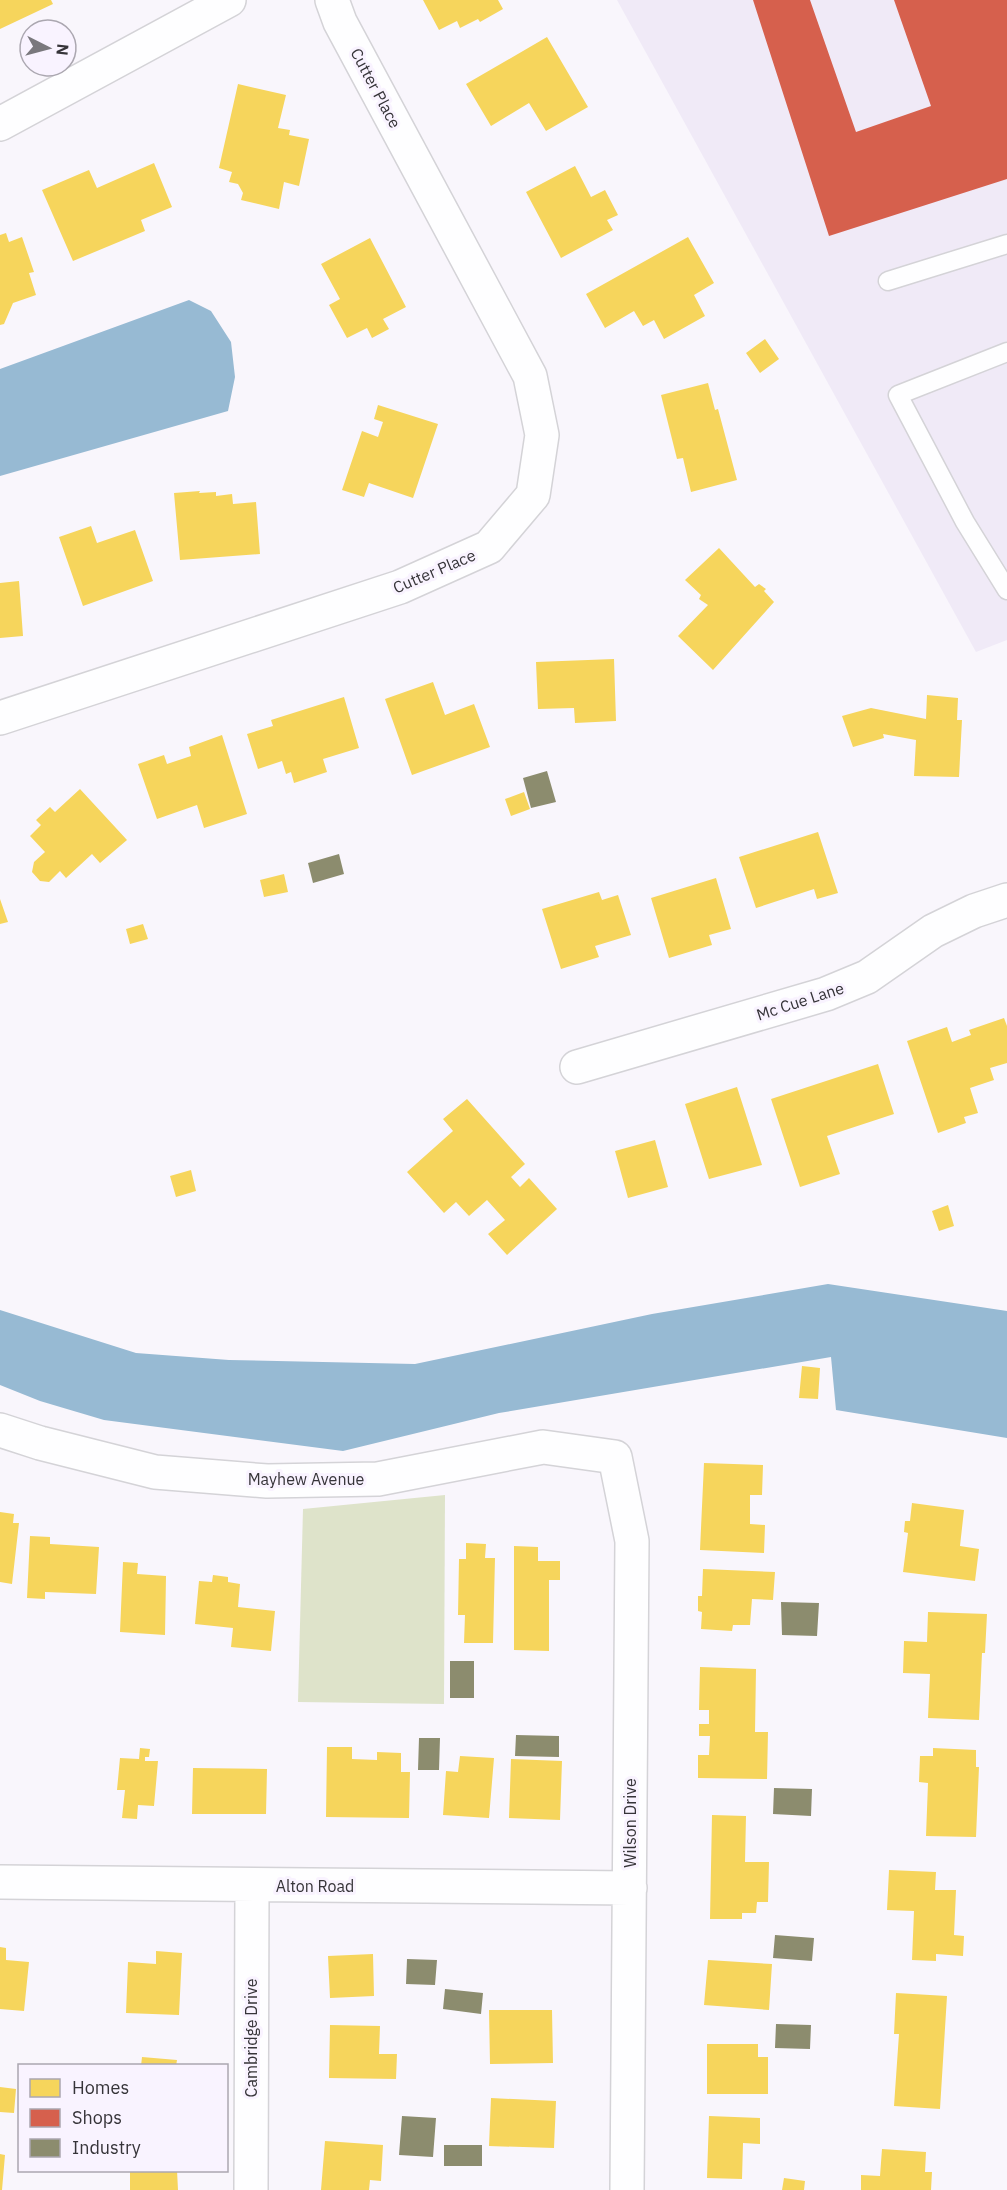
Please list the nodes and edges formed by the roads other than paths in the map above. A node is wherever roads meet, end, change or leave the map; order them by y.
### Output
1 (229, 0) edge
2 (332, 0) edge
3 (0, 124) edge
4 (1007, 244) edge
5 (888, 281) dead end
6 (1007, 352) edge
7 (1007, 590) edge
8 (0, 718) edge
9 (1007, 900) edge
10 (577, 1067) dead end
11 (0, 1430) edge
12 (615, 1457) joint
13 (0, 1882) edge
14 (252, 1886) junction
15 (630, 1888) junction
16 (251, 2190) edge
17 (627, 2190) edge

1 - 3 street
2 - 8 street, Cutter Place
4 - 5 lane
6 - 7 lane
9 - 10 street, Mc Cue Lane
11 - 12 street, Mayhew Avenue
12 - 15 street, Wilson Drive
13 - 14 street, Alton Road
14 - 15 street, Alton Road
14 - 16 street, Cambridge Drive
15 - 17 street, Wilson Drive

